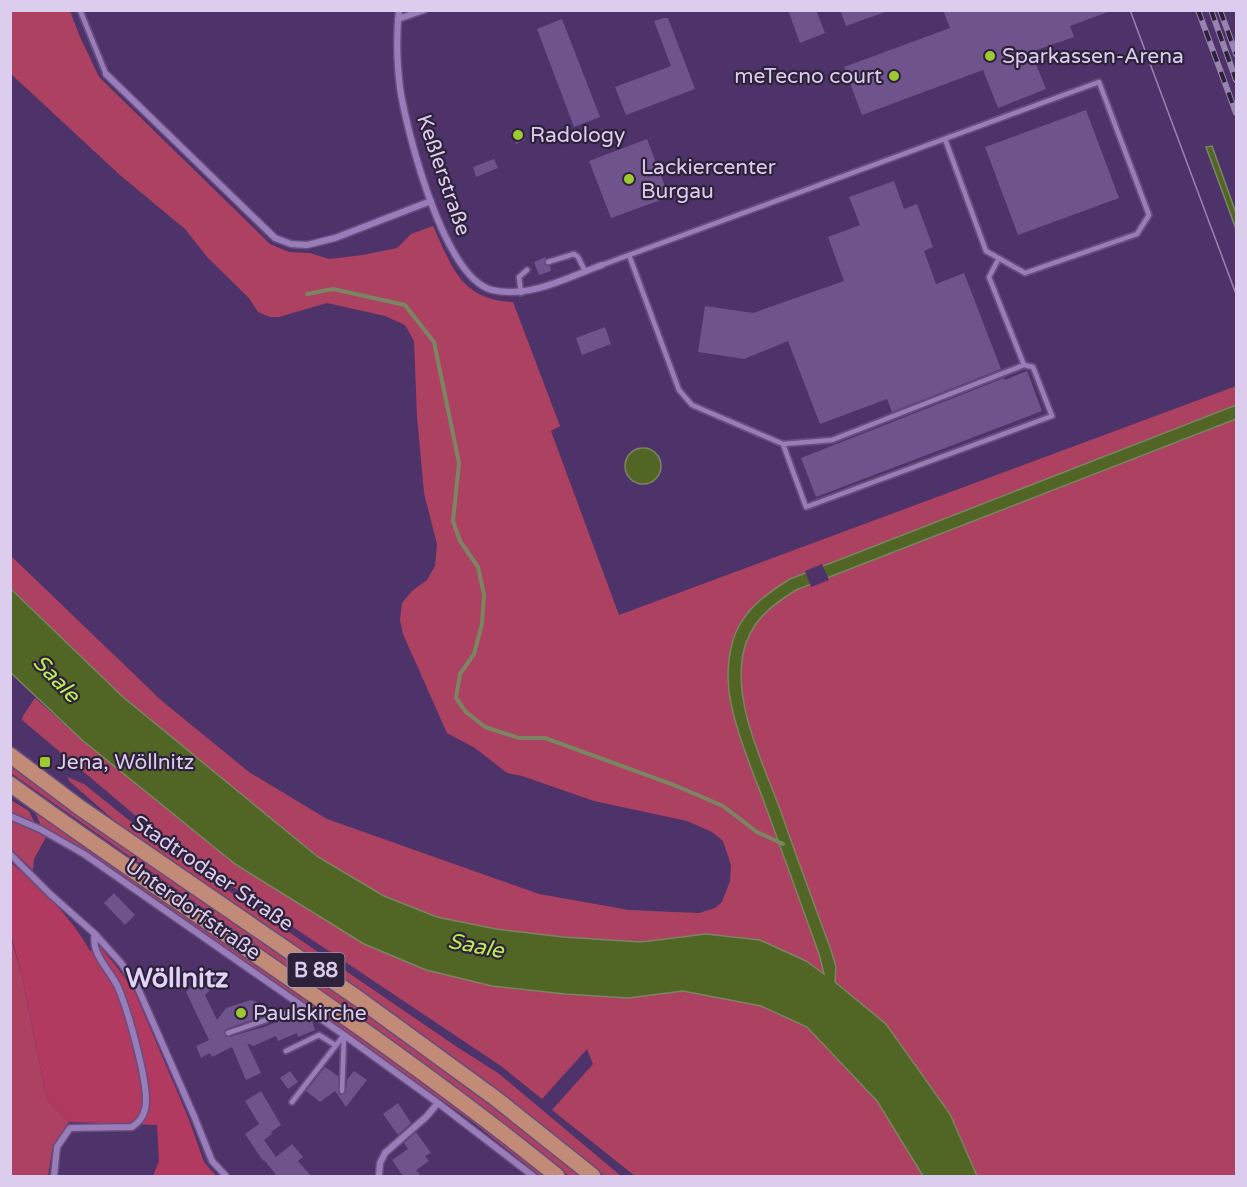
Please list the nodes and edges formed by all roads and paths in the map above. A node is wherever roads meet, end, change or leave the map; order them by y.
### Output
1 (80, 10) edge
2 (399, 10) edge
3 (424, 10) edge
4 (398, 19) junction
5 (106, 74) joint
6 (945, 139) junction
7 (431, 201) junction
8 (629, 255) junction
9 (999, 258) junction
10 (548, 262) dead end
11 (602, 265) joint
12 (527, 270) dead end
13 (585, 272) junction
14 (521, 293) junction
15 (1024, 365) junction
16 (783, 444) junction
17 (10, 755) edge
18 (10, 784) edge
19 (10, 816) edge
20 (10, 854) edge
21 (95, 934) junction
22 (304, 1007) junction
23 (228, 1033) dead end
24 (344, 1035) junction
25 (335, 1045) junction
26 (286, 1051) dead end
27 (342, 1090) dead end
28 (292, 1102) dead end
29 (438, 1103) junction
30 (54, 1176) edge
31 (226, 1176) edge
32 (379, 1176) edge
33 (533, 1176) edge
34 (557, 1176) edge
35 (593, 1176) edge

1 - 5 lane
2 - 4 street, Keßlerstraße
3 - 4 street
4 - 7 street, Keßlerstraße
5 - 7 street
6 - 8 lane
6 - 9 lane
6 - 9 lane
7 - 14 street, Keßlerstraße
8 - 11 lane
8 - 16 lane
9 - 15 lane
10 - 13 lane
11 - 13 street, Keßlerstraße
12 - 14 lane
13 - 14 street, Keßlerstraße
15 - 16 lane
15 - 16 lane
17 - 35 main road, Stadtrodaer Straße / B 88
18 - 34 main road, Stadtrodaer Straße / B 88
19 - 22 street, Unterdorfstraße
20 - 21 street
21 - 30 street
21 - 31 street
22 - 23 lane
22 - 24 street, Unterdorfstraße
24 - 25 lane
24 - 27 lane
24 - 29 street, Unterdorfstraße
25 - 26 lane
25 - 28 lane
29 - 32 street
29 - 33 street, Unterdorfstraße

